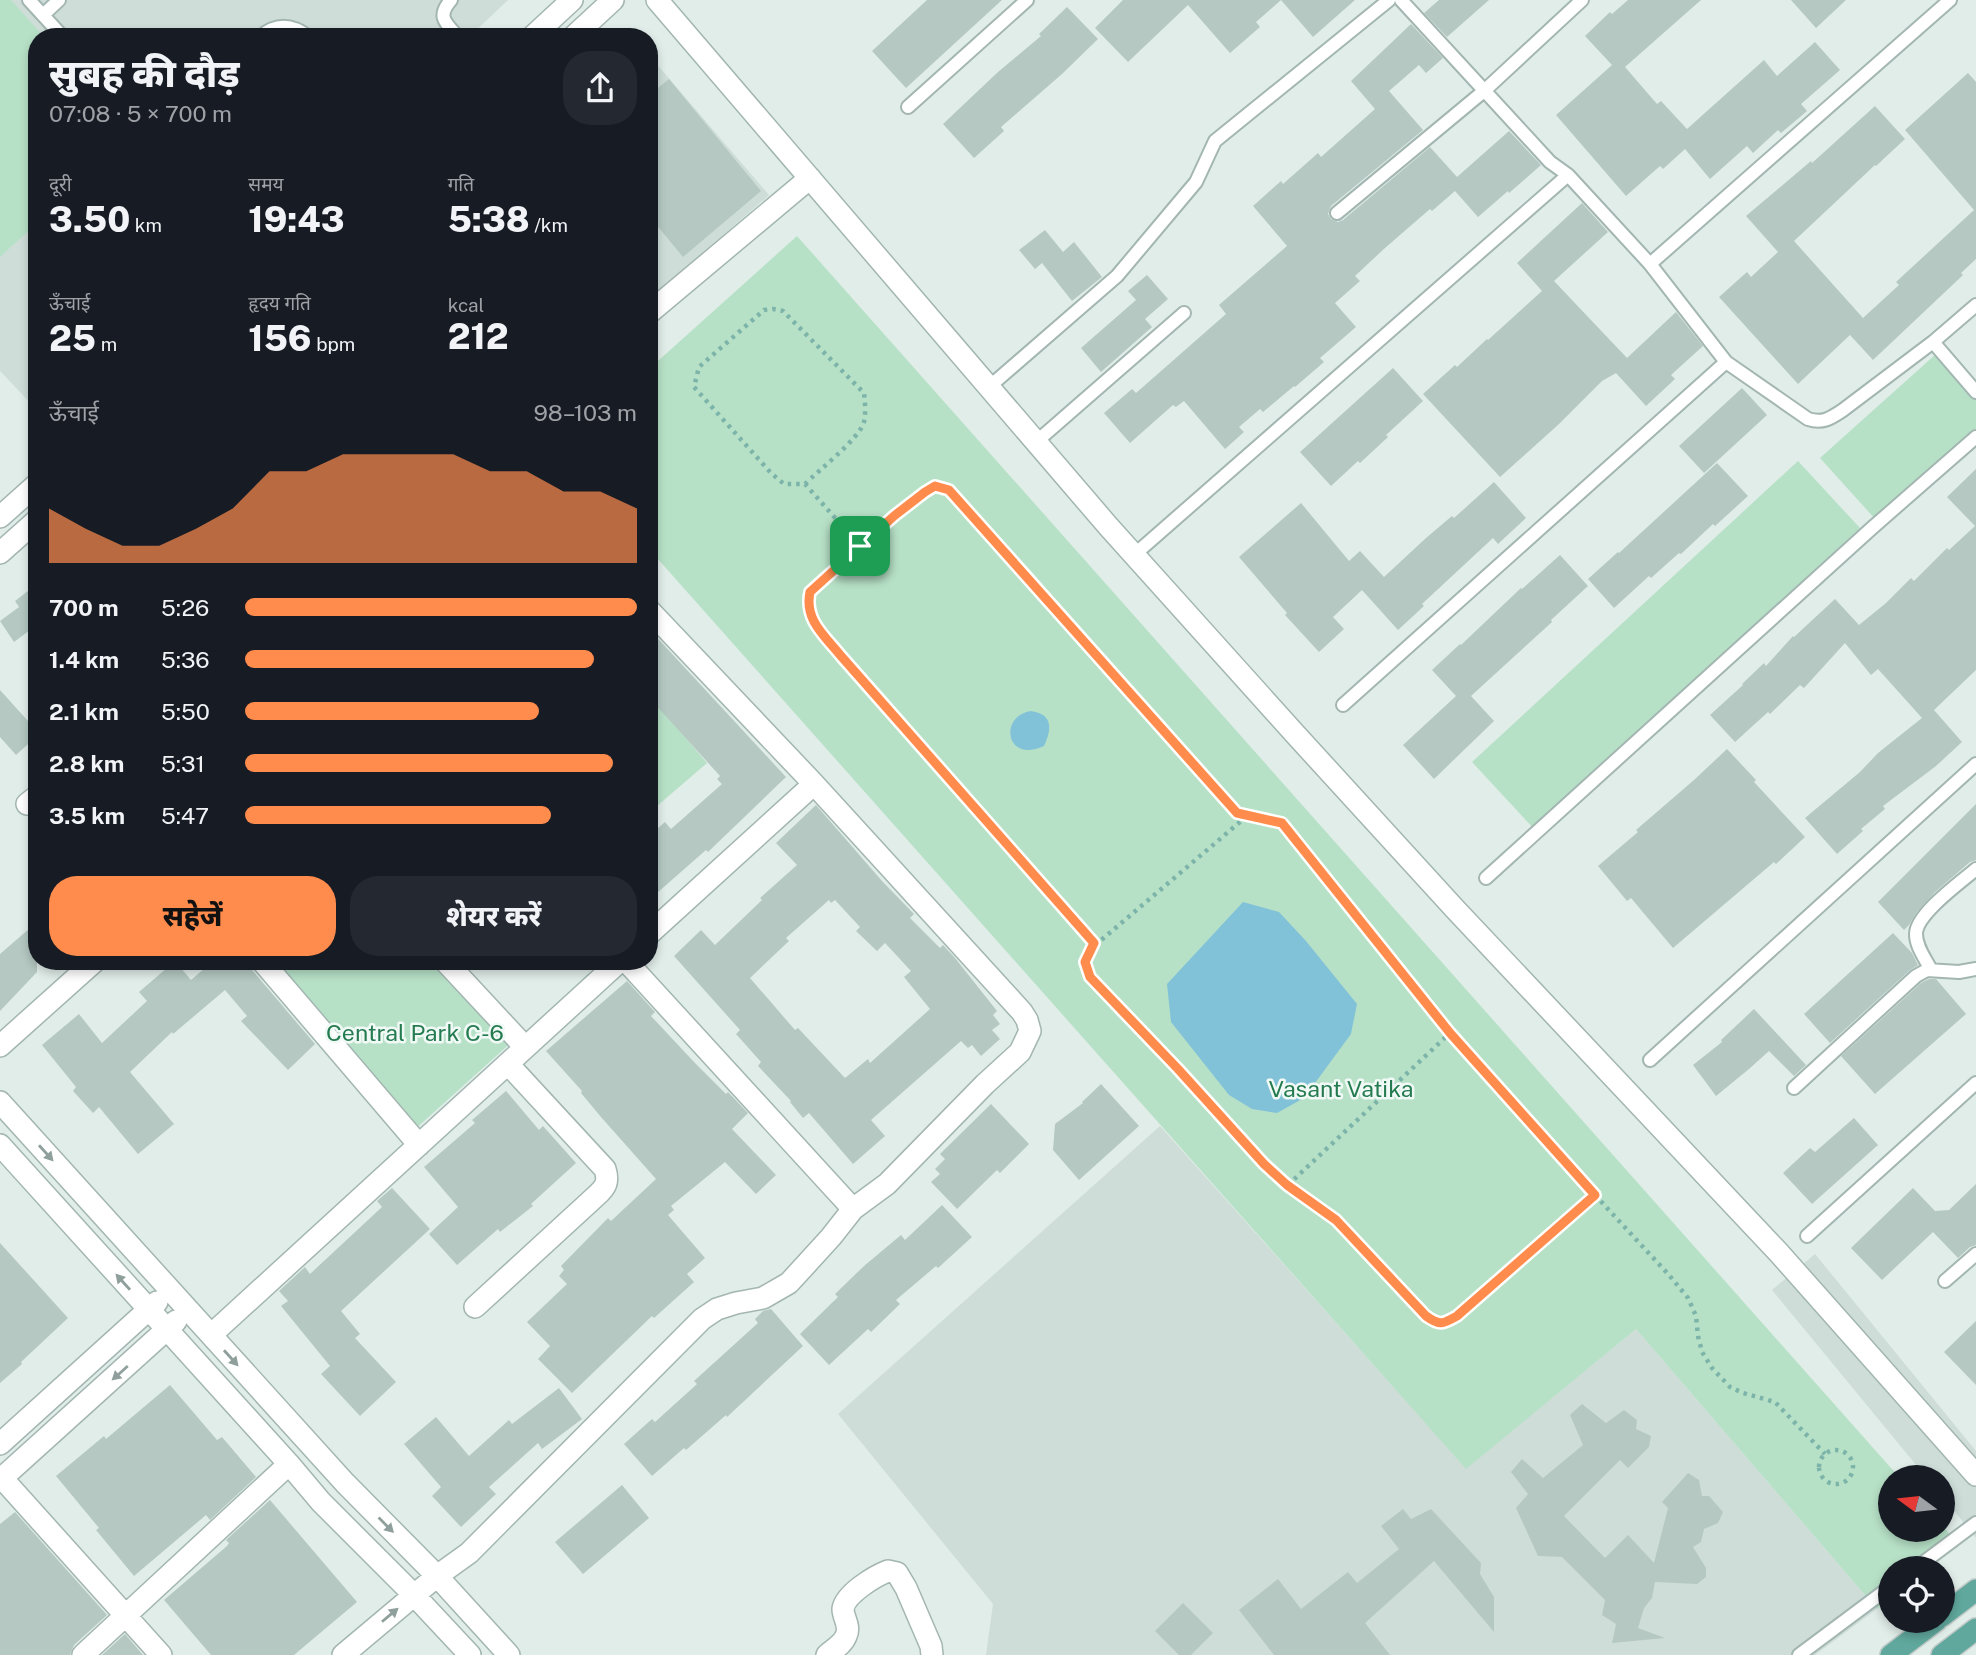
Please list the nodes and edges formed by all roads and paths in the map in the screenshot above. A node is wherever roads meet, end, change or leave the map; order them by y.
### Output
1 (29, 0) edge
2 (59, 0) edge
3 (451, 0) edge
4 (572, 0) edge
5 (613, 0) edge
6 (657, 0) edge
7 (1027, 0) edge
8 (1389, 0) edge
9 (1401, 0) edge
10 (1582, 0) edge
11 (1950, 0) edge
12 (43, 15) junction
13 (54, 28) edge
14 (274, 28) edge
15 (294, 28) edge
16 (450, 28) edge
17 (541, 28) edge
18 (583, 28) edge
19 (1484, 91) junction
20 (908, 107) dead end
21 (1568, 175) junction
22 (810, 178) junction
23 (1337, 213) dead end
24 (1650, 264) junction
25 (1976, 304) edge
26 (658, 305) edge
27 (1184, 313) dead end
28 (1933, 342) junction
29 (1726, 362) junction
30 (989, 387) junction
31 (1976, 392) edge
32 (1976, 437) edge
33 (1036, 442) junction
34 (805, 484) junction
35 (28, 492) edge
36 (0, 517) edge
37 (28, 532) edge
38 (860, 546) junction
39 (0, 553) edge
40 (1134, 555) junction
41 (658, 619) edge
42 (1343, 705) dead end
43 (1976, 764) edge
44 (814, 784) junction
45 (1247, 815) junction
46 (1976, 869) edge
47 (1486, 878) dead end
48 (658, 926) edge
49 (1094, 943) junction
50 (1976, 969) edge
51 (86, 970) edge
52 (270, 970) edge
53 (453, 970) edge
54 (610, 970) edge
55 (634, 970) edge
56 (1931, 970) junction
57 (1450, 1033) junction
58 (0, 1046) edge
59 (526, 1047) junction
60 (1650, 1060) dead end
61 (508, 1064) junction
62 (1976, 1083) edge
63 (1794, 1088) dead end
64 (0, 1102) edge
65 (0, 1145) edge
66 (418, 1145) junction
67 (1287, 1185) junction
68 (1595, 1195) junction
69 (853, 1209) junction
70 (1807, 1236) dead end
71 (1976, 1254) edge
72 (1945, 1280) dead end
73 (170, 1290) junction
74 (475, 1307) dead end
75 (149, 1310) junction
76 (188, 1310) junction
77 (167, 1331) junction
78 (211, 1335) junction
79 (0, 1444) edge
80 (1825, 1454) junction
81 (289, 1464) junction
82 (1976, 1475) edge
83 (1, 1479) edge
84 (1976, 1523) edge
85 (1932, 1556) edge
86 (437, 1576) junction
87 (1976, 1590) edge
88 (414, 1595) junction
89 (1878, 1596) edge
90 (1955, 1606) edge
91 (125, 1615) junction
92 (1976, 1629) edge
93 (1920, 1633) edge
94 (83, 1655) edge
95 (161, 1655) edge
96 (343, 1655) edge
97 (470, 1655) edge
98 (509, 1655) edge
99 (827, 1655) edge
100 (932, 1655) edge
101 (1799, 1655) edge
102 (1891, 1655) edge
103 (1942, 1655) edge

1 - 12 lane
2 - 12 lane
3 - 16 lane
4 - 17 street
5 - 18 street
6 - 22 street
7 - 20 lane
8 - 30 lane
9 - 19 lane
10 - 19 lane
11 - 24 lane
12 - 13 lane
14 - 15 lane
19 - 21 lane
19 - 23 lane
21 - 24 lane
21 - 40 lane
22 - 26 street
22 - 30 street
24 - 29 lane
25 - 28 lane
27 - 33 lane
28 - 29 lane
28 - 31 lane
29 - 42 lane
30 - 33 street
32 - 47 lane
33 - 40 street
34 - 34 path
34 - 38 path
35 - 36 street
37 - 39 street
38 - 45 path
38 - 49 path
40 - 82 street
41 - 44 street
43 - 60 lane
44 - 48 street
44 - 69 street
45 - 49 path
45 - 57 path
46 - 56 lane
49 - 67 path
50 - 56 lane
51 - 58 street
52 - 66 street
53 - 59 street
54 - 59 street
55 - 69 street
56 - 63 lane
57 - 67 path
57 - 68 path
59 - 61 street
61 - 66 street
61 - 74 street
62 - 70 lane
64 -> 73 street
75 -> 65 street
66 - 78 street
67 - 68 path
68 - 80 path
69 - 86 street
71 - 72 lane
73 - 75 street
73 - 76 street
75 - 77 street
75 - 79 street
76 - 77 street
76 - 78 street
77 - 81 street
77 -> 83 street
78 -> 86 street
80 - 80 path
81 - 88 street
81 - 91 street
83 - 91 street
84 - 85 lane
86 - 88 street
86 - 98 street
87 - 90 main road
96 -> 88 street
88 - 97 street
89 - 101 lane
91 - 94 street
91 - 95 street
92 - 103 main road
93 - 102 main road
99 - 100 street

